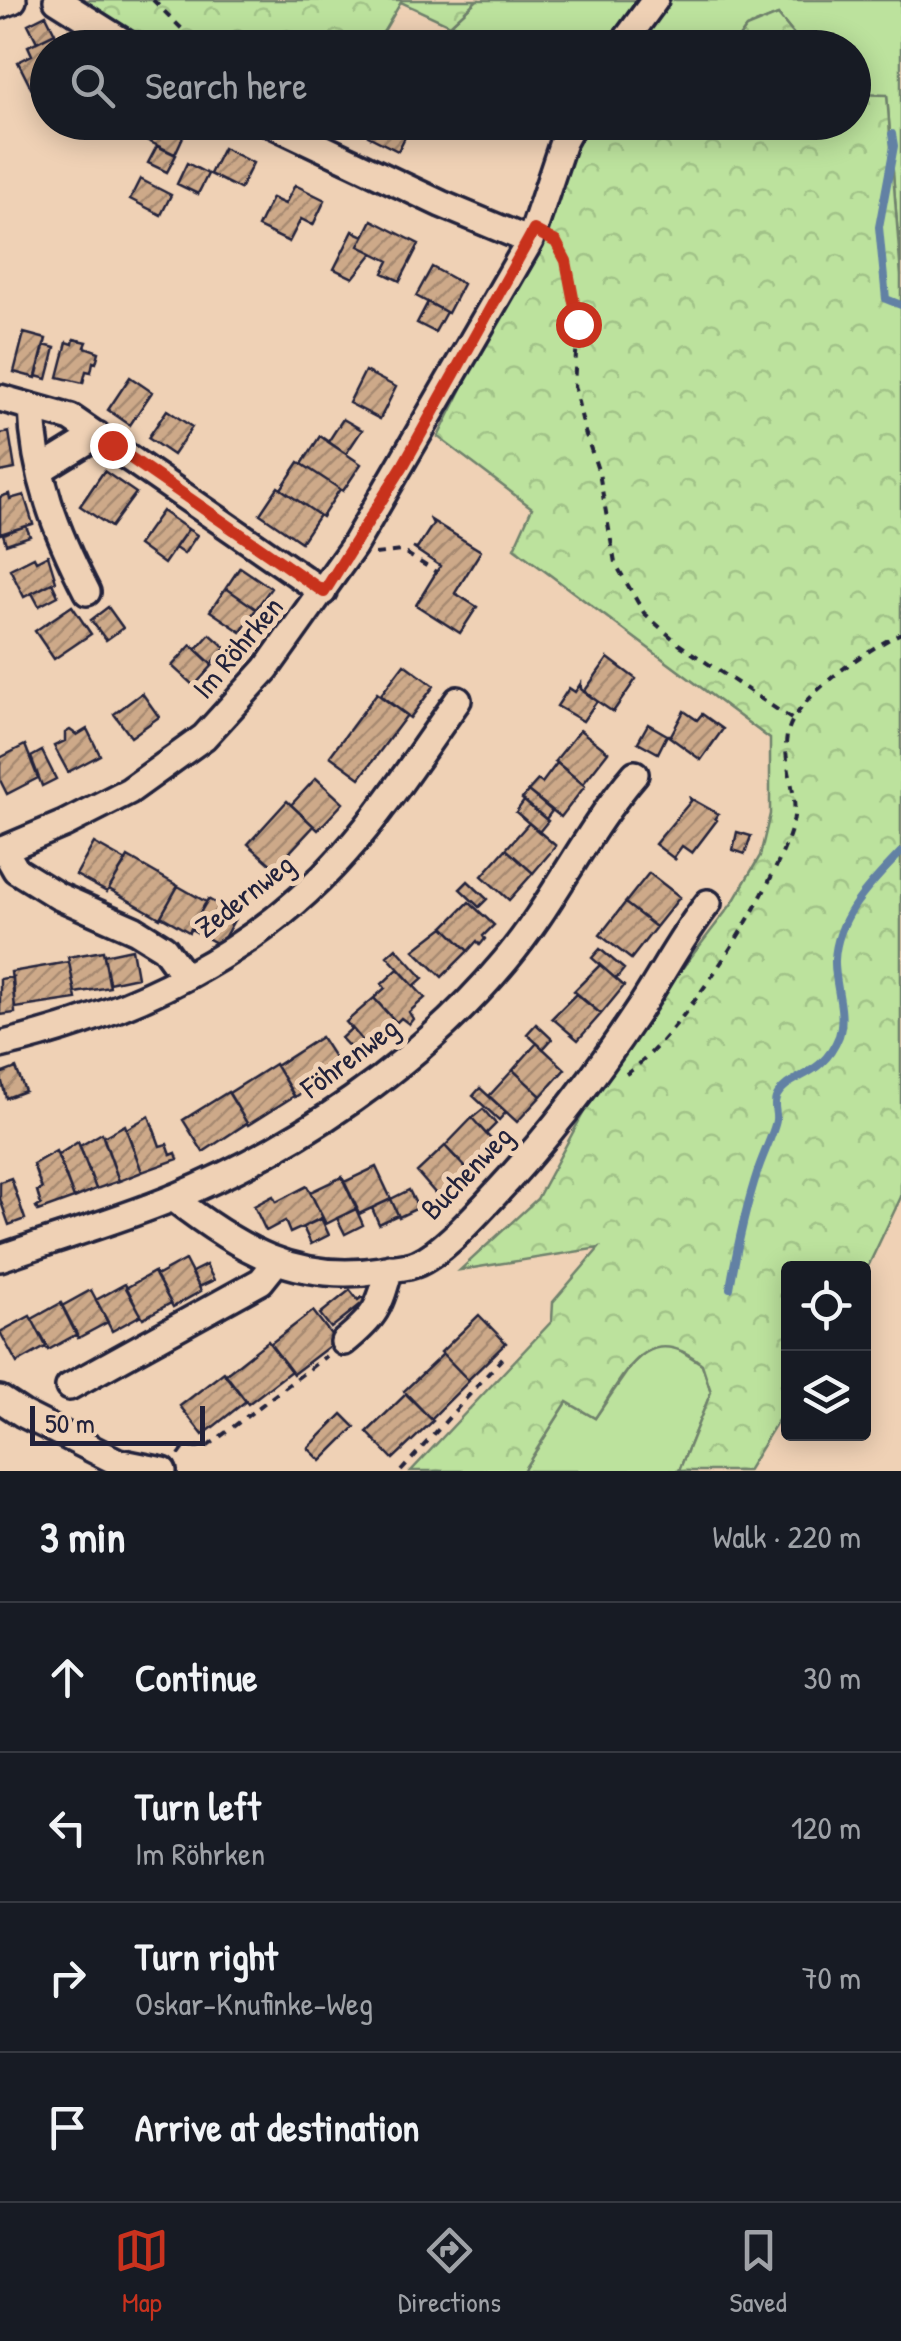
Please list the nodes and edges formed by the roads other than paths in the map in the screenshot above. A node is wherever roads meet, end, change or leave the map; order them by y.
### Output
1 (13, 0) edge
2 (57, 0) edge
3 (655, 0) edge
4 (0, 6) edge
5 (104, 30) edge
6 (633, 30) edge
7 (306, 140) edge
8 (564, 140) edge
9 (532, 236) junction
10 (0, 398) edge
11 (32, 408) junction
12 (97, 435) junction
13 (40, 470) junction
14 (87, 592) dead end
15 (324, 592) junction
16 (458, 700) dead end
17 (634, 774) dead end
18 (2, 850) edge
19 (708, 902) dead end
20 (185, 976) junction
21 (0, 1044) edge
22 (173, 1198) junction
23 (0, 1258) edge
24 (277, 1260) junction
25 (390, 1268) junction
26 (344, 1342) road end
27 (70, 1387) dead end
28 (0, 1398) edge
29 (170, 1465) edge

1 - 4 street
2 - 5 street
3 - 6 street
7 - 9 street
8 - 9 street, Im Röhrken
9 - 15 street, Im Röhrken
10 - 11 street
11 - 12 street
11 - 13 street
12 - 13 street
12 - 15 street
13 - 14 street
15 - 18 street, Im Röhrken
16 - 20 street, Zedernweg
17 - 22 street, Föhrenweg
18 - 20 street
19 - 25 street, Buchenweg
20 - 21 street, Zedernweg
22 - 23 street, Föhrenweg
22 - 24 street, Buchenweg
24 - 25 street, Buchenweg
24 - 27 street
25 - 26 street
28 - 29 street

